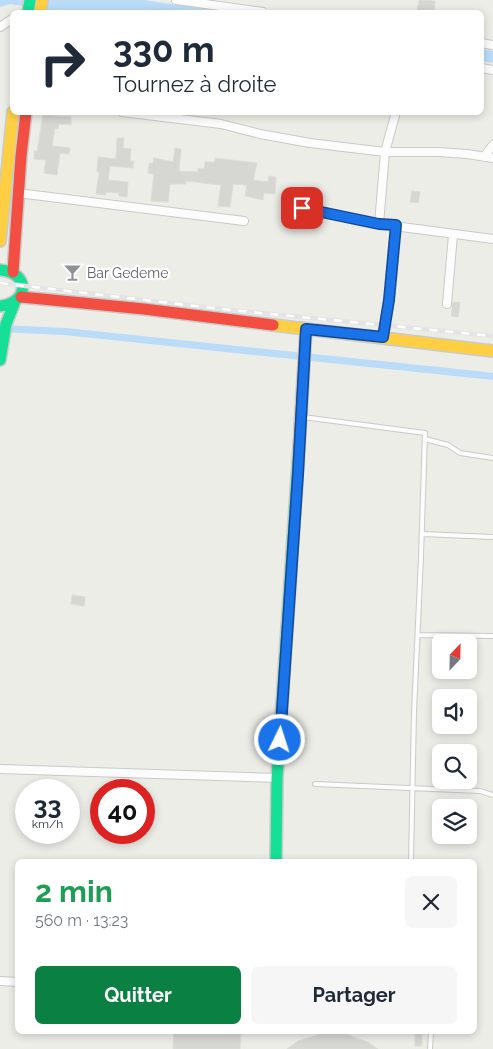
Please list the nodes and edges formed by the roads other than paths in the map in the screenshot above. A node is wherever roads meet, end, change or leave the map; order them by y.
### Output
1 (176, 0) edge
2 (248, 10) edge
3 (13, 115) edge
4 (26, 115) edge
5 (147, 115) edge
6 (395, 115) edge
7 (493, 145) edge
8 (385, 152) junction
9 (484, 157) junction
10 (493, 158) edge
11 (18, 193) junction
12 (2, 194) edge
13 (302, 208) dead end
14 (244, 221) dead end
15 (379, 224) junction
16 (396, 225) junction
17 (453, 235) junction
18 (493, 239) edge
19 (0, 241) edge
20 (0, 270) edge
21 (13, 272) junction
22 (17, 300) junction
23 (447, 304) dead end
24 (0, 306) edge
25 (306, 329) junction
26 (383, 337) junction
27 (493, 351) edge
28 (0, 360) edge
29 (301, 417) junction
30 (425, 439) junction
31 (493, 458) edge
32 (422, 534) junction
33 (493, 537) edge
34 (418, 636) junction
35 (493, 636) edge
36 (0, 769) edge
37 (277, 778) junction
38 (315, 784) dead end
39 (412, 788) junction
40 (493, 795) edge
41 (276, 859) edge
42 (411, 859) edge
43 (0, 981) edge
44 (15, 982) edge
45 (431, 1034) edge
46 (430, 1049) edge

1 - 2 street
3 - 12 street
4 - 11 street
5 - 8 street
6 - 8 street
7 - 9 street
8 - 9 street
8 - 15 street
9 - 10 street
11 - 14 street
11 - 21 street
12 - 19 street
13 - 15 street
15 - 16 street
16 - 17 street
16 - 26 street
17 - 18 street
17 - 23 street
20 - 21 street
21 - 22 street
22 - 24 street
22 - 25 street
22 - 28 street
25 - 26 street
25 - 29 street
26 - 27 street
29 - 30 lane
29 - 37 street
30 - 31 lane
30 - 32 lane
32 - 33 lane
32 - 34 lane
34 - 35 lane
34 - 39 lane
36 - 37 street
37 - 41 street
38 - 39 lane
39 - 40 lane
39 - 42 lane
43 - 44 street
45 - 46 lane

